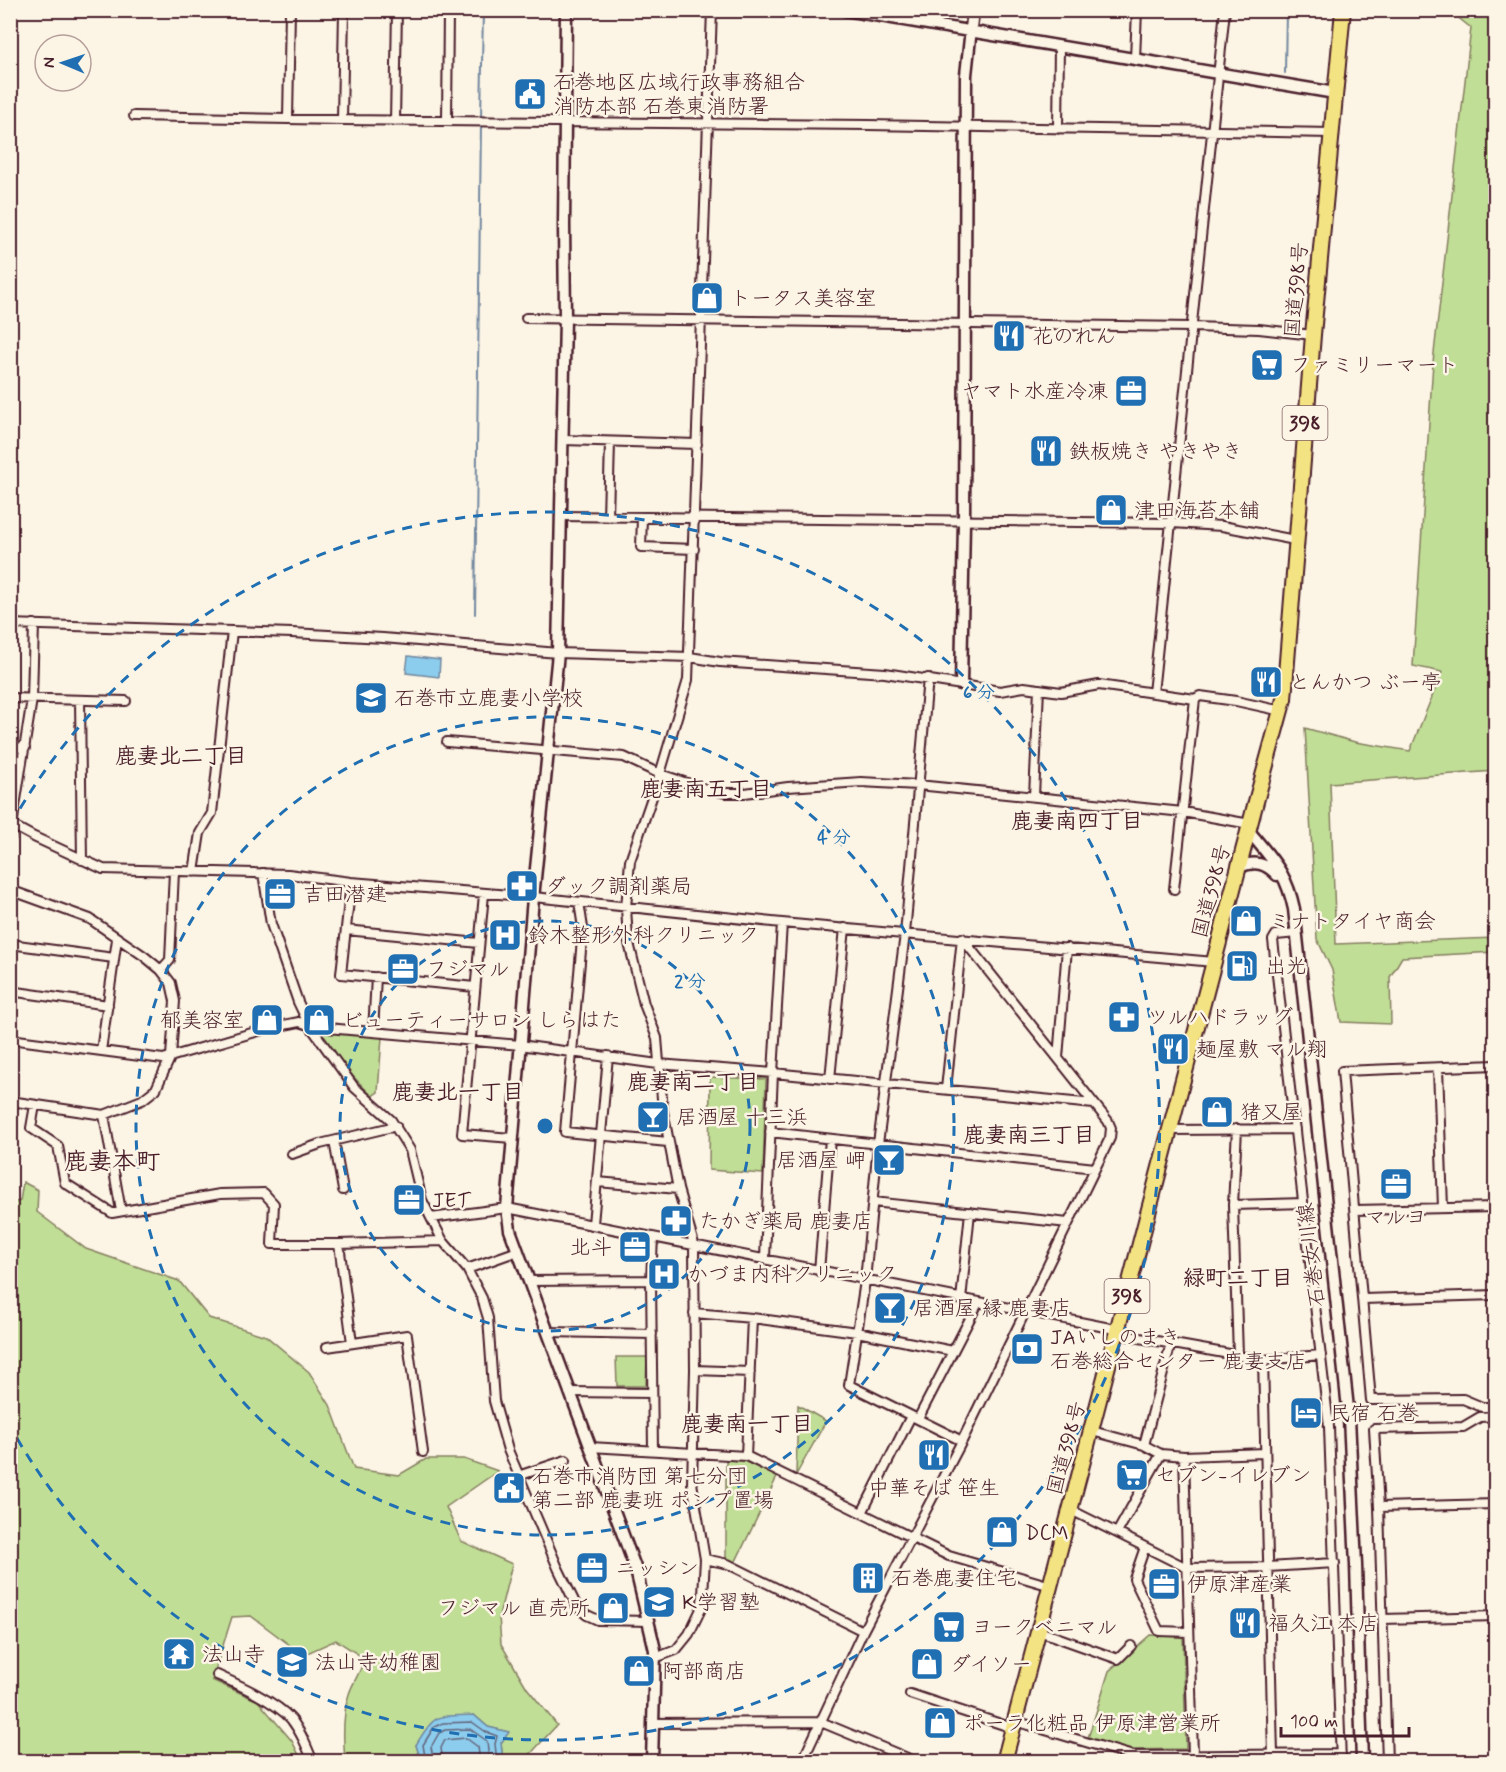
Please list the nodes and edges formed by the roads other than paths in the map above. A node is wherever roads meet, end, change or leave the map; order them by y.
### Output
1 (290, 10) edge
2 (344, 10) edge
3 (397, 10) edge
4 (448, 10) edge
5 (566, 10) edge
6 (712, 10) edge
7 (845, 10) edge
8 (973, 10) edge
9 (1137, 10) edge
10 (1226, 10) edge
11 (1343, 10) edge
12 (971, 32) junction
13 (1059, 46) junction
14 (1135, 59) junction
15 (1219, 73) junction
16 (1335, 93) junction
17 (134, 116) dead end
18 (288, 119) junction
19 (342, 120) junction
20 (395, 121) junction
21 (447, 121) junction
22 (566, 123) junction
23 (708, 124) junction
24 (966, 128) junction
25 (1058, 129) junction
26 (1213, 131) junction
27 (1332, 134) junction
28 (526, 318) dead end
29 (565, 318) junction
30 (701, 320) junction
31 (964, 324) junction
32 (1192, 327) junction
33 (1313, 335) junction
34 (562, 440) junction
35 (610, 442) junction
36 (697, 444) junction
37 (561, 516) junction
38 (608, 517) junction
39 (642, 518) junction
40 (695, 519) junction
41 (964, 522) junction
42 (1172, 523) junction
43 (1295, 540) junction
44 (694, 549) junction
45 (10, 624) edge
46 (34, 624) junction
47 (232, 631) junction
48 (558, 654) junction
49 (690, 657) junction
50 (928, 678) junction
51 (961, 684) junction
52 (1038, 689) junction
53 (1153, 693) junction
54 (10, 698) edge
55 (32, 699) junction
56 (1195, 699) junction
57 (80, 700) junction
58 (126, 701) dead end
59 (1282, 711) junction
60 (447, 742) dead end
61 (10, 747) edge
62 (25, 748) junction
63 (549, 750) junction
64 (660, 774) junction
65 (918, 785) junction
66 (1034, 796) junction
67 (1183, 812) junction
68 (11, 824) edge
69 (1250, 828) junction
70 (10, 838) edge
71 (82, 860) junction
72 (1240, 867) junction
73 (174, 871) junction
74 (194, 872) junction
75 (263, 873) junction
76 (351, 882) junction
77 (1174, 889) dead end
78 (10, 890) edge
79 (484, 894) junction
80 (1291, 895) junction
81 (533, 898) junction
82 (579, 902) junction
83 (626, 908) junction
84 (782, 923) junction
85 (844, 928) junction
86 (346, 930) junction
87 (1296, 933) junction
88 (904, 934) junction
89 (962, 938) junction
90 (117, 939) junction
91 (480, 943) junction
92 (10, 944) edge
93 (1067, 948) junction
94 (114, 958) junction
95 (1214, 962) junction
96 (161, 970) junction
97 (376, 977) junction
98 (475, 987) junction
99 (10, 991) edge
100 (108, 1005) junction
101 (308, 1023) junction
102 (373, 1032) junction
103 (10, 1039) edge
104 (470, 1041) junction
105 (520, 1045) junction
106 (101, 1051) junction
107 (573, 1052) junction
108 (171, 1056) junction
109 (608, 1056) junction
110 (1058, 1058) junction
111 (658, 1064) junction
112 (1496, 1065) edge
113 (1438, 1068) junction
114 (773, 1073) junction
115 (830, 1079) junction
116 (885, 1085) junction
117 (946, 1089) junction
118 (10, 1101) edge
119 (1094, 1104) junction
120 (35, 1105) junction
121 (104, 1116) junction
122 (396, 1126) junction
123 (1237, 1129) junction
124 (1295, 1129) junction
125 (1170, 1130) junction
126 (770, 1132) junction
127 (601, 1136) junction
128 (512, 1138) junction
129 (830, 1139) junction
130 (334, 1140) junction
131 (668, 1142) junction
132 (878, 1144) junction
133 (292, 1154) dead end
134 (1095, 1168) junction
135 (597, 1182) junction
136 (678, 1189) junction
137 (343, 1190) dead end
138 (873, 1202) junction
139 (1303, 1203) junction
140 (1233, 1205) junction
141 (1496, 1207) edge
142 (507, 1208) junction
143 (1443, 1208) junction
144 (1354, 1210) junction
145 (121, 1211) junction
146 (970, 1212) junction
147 (431, 1218) junction
148 (1068, 1223) junction
149 (592, 1224) junction
150 (653, 1237) junction
151 (443, 1241) junction
152 (339, 1244) junction
153 (694, 1244) junction
154 (518, 1251) junction
155 (765, 1258) junction
156 (467, 1269) junction
157 (819, 1270) junction
158 (651, 1280) junction
159 (529, 1281) junction
160 (865, 1281) junction
161 (1496, 1295) edge
162 (1363, 1299) junction
163 (961, 1300) junction
164 (978, 1303) junction
165 (1024, 1311) junction
166 (694, 1313) junction
167 (752, 1318) junction
168 (548, 1332) junction
169 (857, 1332) junction
170 (1117, 1333) junction
171 (652, 1334) junction
172 (352, 1343) junction
173 (1171, 1343) junction
174 (327, 1347) dead end
175 (953, 1351) junction
176 (1238, 1355) junction
177 (1321, 1355) junction
178 (1263, 1360) junction
179 (695, 1370) junction
180 (750, 1372) junction
181 (569, 1392) junction
182 (652, 1393) junction
183 (1496, 1407) edge
184 (1496, 1416) edge
185 (915, 1418) junction
186 (1092, 1431) junction
187 (962, 1441) junction
188 (1144, 1445) junction
189 (590, 1447) junction
190 (653, 1450) junction
191 (423, 1452) dead end
192 (693, 1452) junction
193 (1265, 1453) junction
194 (1161, 1454) junction
195 (746, 1456) junction
196 (1184, 1456) junction
197 (566, 1460) dead end
198 (518, 1476) junction
199 (1496, 1504) edge
200 (1379, 1507) junction
201 (1071, 1510) junction
202 (862, 1512) junction
203 (1117, 1533) junction
204 (913, 1538) junction
205 (1145, 1547) junction
206 (705, 1559) junction
207 (1335, 1563) junction
208 (1268, 1567) junction
209 (1187, 1568) junction
210 (1051, 1586) junction
211 (1496, 1616) edge
212 (1383, 1619) junction
213 (649, 1621) junction
214 (862, 1631) junction
215 (1039, 1631) junction
216 (1189, 1632) junction
217 (1131, 1646) dead end
218 (655, 1658) junction
219 (217, 1675) dead end
220 (910, 1694) dead end
221 (821, 1722) junction
222 (653, 1723) junction
223 (1014, 1724) junction
224 (1193, 1755) junction
225 (1273, 1755) junction
226 (1228, 1758) edge
227 (1341, 1758) edge
228 (1138, 1759) edge
229 (313, 1761) edge
230 (652, 1761) edge
231 (801, 1761) edge
232 (917, 1761) edge
233 (1004, 1761) edge
234 (1362, 1761) edge
235 (1387, 1761) edge

1 - 18 street
2 - 19 street
3 - 20 street
4 - 21 street
5 - 22 street
6 - 23 street
7 - 12 street
8 - 12 street
9 - 14 street
10 - 15 street
11 - 16 highway, 国道398号 / 398
12 - 13 street
12 - 24 street
13 - 14 street
13 - 25 street
14 - 15 street
15 - 16 street
15 - 26 street
16 - 27 highway, 国道398号 / 398
17 - 18 street
18 - 19 street
19 - 20 street
20 - 21 street
21 - 22 street
22 - 23 street
22 - 29 street
23 - 24 street
23 - 30 street
24 - 25 street
24 - 31 street
25 - 26 street
26 - 27 street
26 - 32 street
27 - 33 highway, 国道398号 / 398
28 - 29 street
29 - 30 street
29 - 34 street
30 - 31 street
30 - 36 street
31 - 32 street
31 - 41 street
32 - 33 street
32 - 42 street
33 - 43 highway, 国道398号 / 398
34 - 35 street
34 - 37 street
35 - 36 street
35 - 38 street
36 - 40 street
37 - 38 street
37 - 48 street
38 - 39 street
39 - 40 street
39 - 44 street
40 - 41 street
40 - 44 street
41 - 42 street
41 - 51 street
42 - 43 street
42 - 53 street
43 - 59 highway, 国道398号 / 398
44 - 49 street
45 - 46 street
46 - 47 street
46 - 55 street
47 - 48 street
47 - 74 street
48 - 49 street
48 - 63 street
49 - 50 street
49 - 64 street
50 - 51 street
50 - 65 street
51 - 52 street
52 - 53 street
52 - 66 street
53 - 56 street
54 - 55 street
55 - 57 street
55 - 62 street
56 - 59 street
56 - 67 street
57 - 58 street
57 - 71 street
59 - 69 highway, 国道398号 / 398
60 - 63 street
61 - 62 street
62 - 68 street
63 - 64 street
63 - 81 street
64 - 65 street
64 - 83 street
65 - 66 street
65 - 88 street
66 - 67 street
67 - 69 street
67 - 77 street
68 - 70 street
68 - 71 street
69 - 72 highway, 国道398号 / 398
69 - 80 street, 石巻女川線
71 - 73 street
72 - 80 street
72 - 95 highway, 国道398号 / 398
73 - 74 street
73 - 96 street
74 - 75 street
75 - 76 street
75 - 101 street
76 - 79 street
76 - 86 street
78 - 90 street
79 - 81 street
79 - 91 street
80 - 87 street, 石巻女川線
81 - 82 street
81 - 105 street
82 - 83 street
82 - 107 street
83 - 84 street
83 - 111 street
84 - 85 street
84 - 114 street
85 - 88 street
85 - 115 street
86 - 91 street
86 - 97 street
87 - 124 street
87 - 234 street, 石巻女川線
88 - 89 street
88 - 116 street
89 - 93 street
89 - 110 street
89 - 117 street
90 - 94 street
90 - 96 street
91 - 98 street
92 - 94 street
93 - 95 street
93 - 110 street
94 - 100 street
95 - 125 highway, 国道398号 / 398
96 - 108 street
97 - 98 street
97 - 102 street
98 - 104 street
99 - 100 street
100 - 106 street
101 - 102 street
101 - 108 street
101 - 122 street
102 - 104 street
103 - 106 street
104 - 105 street
104 - 128 street
105 - 107 street
105 - 128 street
106 - 108 street
107 - 109 street
107 - 127 street
108 - 121 street
109 - 111 street
109 - 127 street
110 - 119 street
111 - 114 street
111 - 131 street
112 - 113 street
113 - 143 street
113 - 144 street
114 - 115 street
114 - 126 street
115 - 116 street
116 - 117 street
116 - 132 street
117 - 119 street
118 - 120 street
119 - 134 street
120 - 121 street
120 - 145 street
121 - 145 street
122 - 130 street
122 - 147 street
123 - 124 street
123 - 125 street
123 - 140 street
124 - 139 street
125 - 170 highway, 国道398号 / 398
126 - 129 street
126 - 155 street
127 - 131 street
127 - 135 street
128 - 142 street
129 - 132 street
129 - 157 street
130 - 133 street
130 - 137 street
131 - 136 street
132 - 134 street
132 - 138 street
134 - 148 street
135 - 136 street
135 - 149 street
136 - 153 street
138 - 146 street
138 - 160 street
139 - 140 street
139 - 177 street
140 - 176 street
141 - 143 street
142 - 147 street
142 - 149 street
142 - 154 street
143 - 144 street
144 - 162 street
145 - 152 street
146 - 148 street
146 - 163 street
147 - 151 street
148 - 165 street
149 - 150 street
150 - 153 street
150 - 158 street
151 - 152 street
151 - 156 street
152 - 172 street
153 - 155 street
153 - 166 street
154 - 156 street
154 - 159 street
155 - 157 street
156 - 198 street
157 - 160 street
158 - 159 street
158 - 171 street
159 - 168 street
160 - 163 street
160 - 169 street
161 - 162 street
162 - 183 street
163 - 164 street
164 - 165 street
164 - 175 street
165 - 170 street
165 - 187 street
166 - 167 street
166 - 179 street
167 - 169 street
167 - 180 street
168 - 171 street
168 - 181 street
169 - 175 street
169 - 185 street
170 - 173 street
170 - 186 highway, 国道398号 / 398
171 - 182 street
172 - 174 street
172 - 191 street
173 - 176 street
173 - 188 street
175 - 185 street
176 - 178 street
177 - 178 street
177 - 207 street
178 - 193 street
179 - 180 street
179 - 192 street
180 - 195 street
181 - 182 street
181 - 189 street
182 - 190 street
184 - 200 street
185 - 187 street
185 - 202 street
186 - 188 street
186 - 201 highway, 国道398号 / 398
187 - 204 street
188 - 194 street
189 - 190 street
189 - 213 street
190 - 192 street
192 - 195 street
192 - 206 street
193 - 196 street
193 - 208 street
194 - 196 street
194 - 203 street
195 - 202 street
196 - 209 street
197 - 198 street
198 - 213 street
199 - 200 street
200 - 212 street
201 - 203 street
201 - 210 highway, 国道398号 / 398
202 - 204 street
203 - 205 street
204 - 210 street
204 - 214 street
205 - 209 street
205 - 216 street
206 - 214 street
206 - 218 street
207 - 208 street
207 - 227 street
208 - 209 street
208 - 225 street
209 - 216 street
210 - 215 highway, 国道398号 / 398
211 - 212 street
212 - 235 street
213 - 218 street
214 - 221 street
215 - 217 street
215 - 223 highway, 国道398号 / 398
216 - 224 street
218 - 222 street
219 - 229 street
220 - 223 street
221 - 222 street
221 - 231 street
221 - 232 street
222 - 230 street
223 - 228 street
223 - 233 highway, 国道398号 / 398
224 - 226 street
224 - 228 street
225 - 226 street
225 - 227 street

